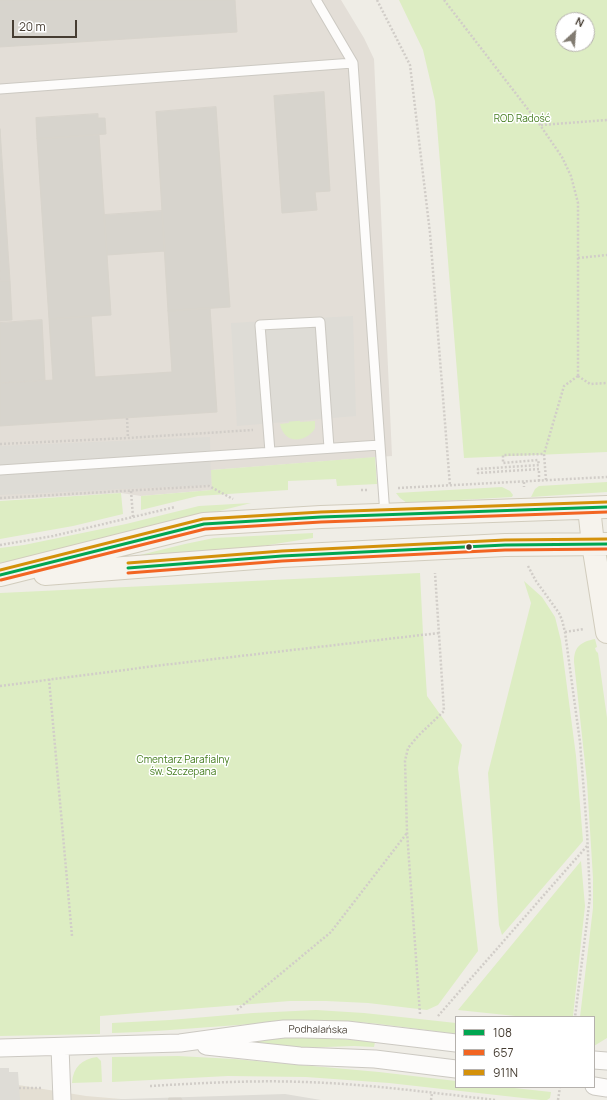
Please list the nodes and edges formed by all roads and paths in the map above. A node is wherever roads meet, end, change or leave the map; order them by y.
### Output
1 (316, 0) edge
2 (377, 0) edge
3 (444, 0) edge
4 (352, 63) junction
5 (0, 89) edge
6 (607, 120) edge
7 (540, 125) junction
8 (607, 255) edge
9 (578, 258) junction
10 (578, 376) junction
11 (607, 383) edge
12 (127, 418) dead end
13 (268, 428) junction
14 (128, 438) junction
15 (0, 444) edge
16 (380, 445) junction
17 (329, 448) junction
18 (270, 452) junction
19 (544, 454) junction
20 (0, 470) edge
21 (607, 477) edge
22 (546, 480) junction
23 (539, 481) junction
24 (450, 486) junction
25 (383, 489) junction
26 (131, 491) junction
27 (0, 498) edge
28 (233, 499) dead end
29 (598, 507) edge
30 (385, 515) junction
31 (133, 517) dead end
32 (600, 544) edge
33 (435, 573) dead end
34 (532, 575) dead end
35 (0, 576) edge
36 (597, 630) edge
37 (565, 632) junction
38 (439, 633) junction
39 (49, 679) junction
40 (0, 686) edge
41 (407, 832) junction
42 (588, 846) junction
43 (72, 936) dead end
44 (236, 1010) dead end
45 (420, 1014) dead end
46 (438, 1016) dead end
47 (575, 1016) edge
48 (180, 1043) junction
49 (455, 1043) edge
50 (60, 1047) junction
51 (0, 1048) edge
52 (595, 1060) edge
53 (607, 1061) edge
54 (455, 1069) edge
55 (150, 1086) dead end
56 (595, 1086) edge
57 (19, 1088) dead end
58 (44, 1088) dead end
59 (560, 1088) edge
60 (607, 1088) edge
61 (432, 1093) junction
62 (62, 1100) edge
63 (431, 1100) edge
64 (496, 1100) edge
65 (558, 1100) edge

1 - 4 lane
2 - 24 path
3 - 7 path
4 - 5 lane
4 - 16 lane
6 - 7 path
7 - 9 path
8 - 9 path
9 - 10 path
10 - 11 path
10 - 19 path
12 - 14 path
13 - 14 path
13 - 17 lane
13 - 18 lane
14 - 15 path
16 - 17 lane
16 - 25 lane
17 - 18 lane
18 - 20 lane
19 - 22 path
19 - 23 path
21 - 22 path
22 - 23 path
23 - 24 path
24 - 25 path
25 - 30 lane
26 - 27 path
26 - 28 path
26 - 31 path
29 - 30 street
29 - 32 street
30 - 35 street
32 - 35 street
32 - 36 street
33 - 38 path
34 - 37 path
36 - 37 path
37 - 42 path
38 - 39 path
38 - 41 path
39 - 40 path
39 - 43 path
41 - 44 path
41 - 45 path
42 - 46 path
42 - 47 path
48 - 49 street, Podhalańska
48 - 50 street, Podhalańska
48 - 54 street, Podhalańska
50 - 51 street, Podhalańska
50 - 62 street
52 - 53 street
55 - 61 path
56 - 60 street
57 - 58 path
59 - 65 path
61 - 63 path
61 - 64 path

